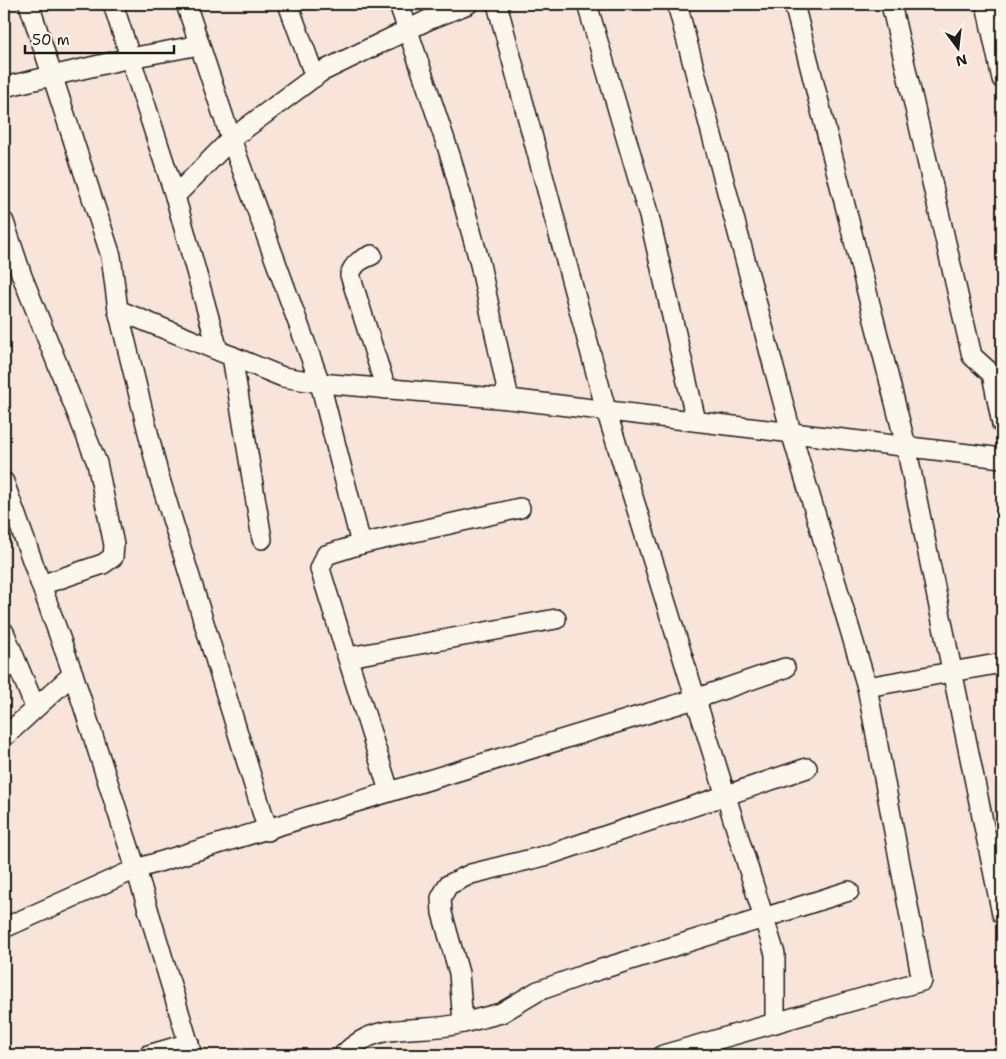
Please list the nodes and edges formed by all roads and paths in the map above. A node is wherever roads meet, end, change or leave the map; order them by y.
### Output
1 (29, 4) edge
2 (113, 4) edge
3 (186, 4) edge
4 (288, 4) edge
5 (399, 4) edge
6 (468, 4) edge
7 (497, 4) edge
8 (587, 4) edge
9 (677, 4) edge
10 (794, 4) edge
11 (891, 4) edge
12 (986, 4) edge
13 (408, 30) junction
14 (200, 45) junction
15 (130, 58) junction
16 (52, 77) junction
17 (315, 77) junction
18 (1002, 79) edge
19 (4, 87) edge
20 (231, 139) junction
21 (175, 196) junction
22 (4, 222) edge
23 (372, 255) dead end
24 (118, 310) junction
25 (225, 353) junction
26 (320, 383) junction
27 (386, 389) junction
28 (509, 399) junction
29 (606, 410) junction
30 (696, 421) junction
31 (1002, 424) edge
32 (791, 432) junction
33 (906, 446) junction
34 (1002, 458) edge
35 (4, 482) edge
36 (520, 508) dead end
37 (262, 539) dead end
38 (361, 544) junction
39 (41, 586) junction
40 (556, 619) dead end
41 (4, 632) edge
42 (349, 657) junction
43 (1002, 663) edge
44 (785, 668) dead end
45 (953, 671) junction
46 (73, 674) junction
47 (867, 687) junction
48 (695, 699) junction
49 (35, 707) junction
50 (4, 737) edge
51 (807, 768) dead end
52 (389, 791) junction
53 (725, 794) junction
54 (268, 831) junction
55 (136, 869) junction
56 (849, 891) dead end
57 (1002, 914) edge
58 (764, 918) junction
59 (4, 928) edge
60 (462, 1023) junction
61 (776, 1023) junction
62 (191, 1049) edge
63 (148, 1055) edge
64 (343, 1055) edge
65 (663, 1055) edge

1 - 16 street
2 - 15 street
3 - 14 street
4 - 17 street
5 - 13 street
6 - 13 street
7 - 29 street
8 - 30 street
9 - 32 street
10 - 33 street
11 - 31 street
12 - 18 street
13 - 17 street
13 - 28 street
14 - 15 street
14 - 20 street
15 - 16 street
15 - 21 street
16 - 19 street
16 - 24 street
17 - 20 street
20 - 21 street
20 - 26 street
21 - 25 street
22 - 39 street
23 - 27 street
24 - 25 street
24 - 54 street
25 - 26 street
25 - 37 street
26 - 27 street
26 - 38 street
27 - 28 street
28 - 29 street
29 - 30 street
29 - 48 street
30 - 32 street
32 - 33 street
32 - 47 street
33 - 34 street
33 - 45 street
35 - 39 street
36 - 38 street
38 - 42 street
39 - 46 street
40 - 42 street
41 - 49 street
42 - 52 street
43 - 45 street
44 - 48 street
45 - 47 street
45 - 57 street
46 - 49 street
46 - 55 street
47 - 61 street
48 - 52 street
48 - 53 street
49 - 50 street
51 - 53 street
52 - 54 street
53 - 58 street
53 - 60 street
54 - 55 street
55 - 59 street
55 - 62 street
56 - 58 street
58 - 60 street
58 - 61 street
60 - 64 street
61 - 65 street
62 - 63 street

